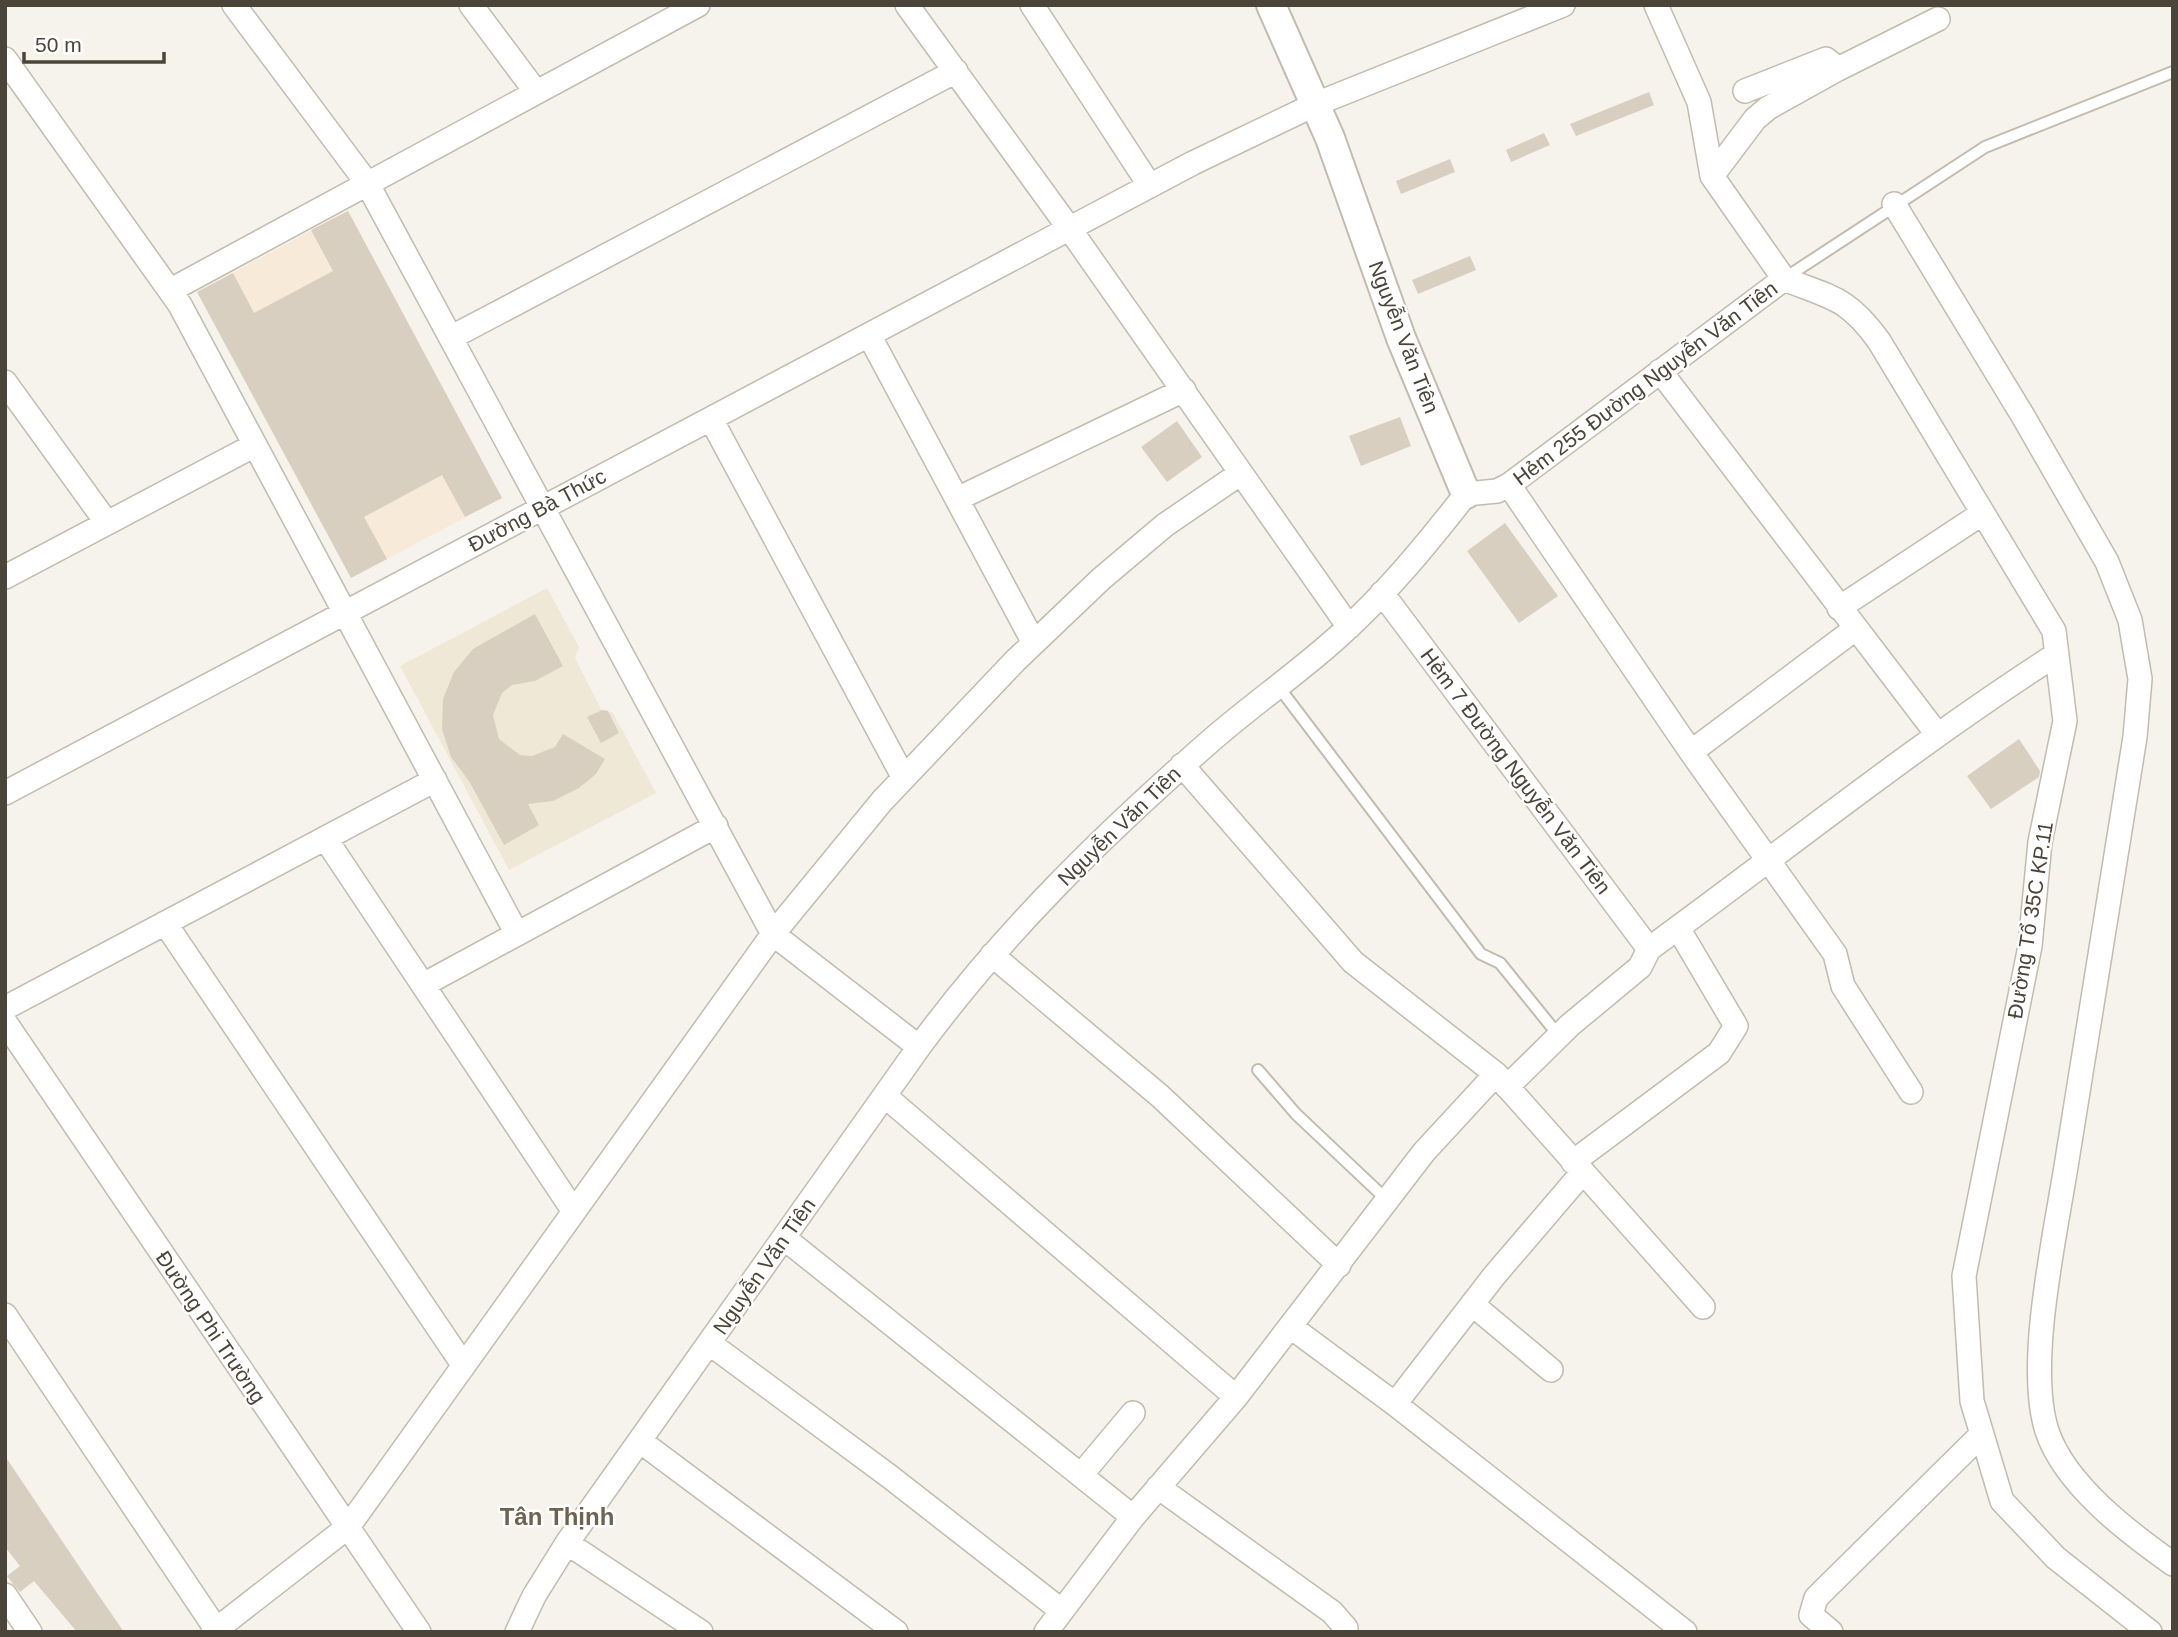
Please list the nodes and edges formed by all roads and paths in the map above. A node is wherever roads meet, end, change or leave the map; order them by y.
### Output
1 (234, 5) edge
2 (471, 5) edge
3 (907, 5) edge
4 (1032, 5) edge
5 (1271, 5) edge
6 (1563, 5) edge
7 (1656, 5) edge
8 (693, 6) edge
9 (1938, 19) dead end
10 (5, 59) edge
11 (1838, 69) junction
12 (956, 71) junction
13 (2173, 72) edge
14 (1745, 91) dead end
15 (536, 92) junction
16 (1316, 104) junction
17 (1712, 176) junction
18 (367, 183) junction
19 (1150, 186) junction
20 (1894, 204) junction
21 (1069, 228) junction
22 (1784, 279) junction
23 (171, 290) junction
24 (869, 335) junction
25 (452, 337) junction
26 (1660, 371) junction
27 (5, 382) edge
28 (1184, 390) junction
29 (710, 419) junction
30 (255, 445) junction
31 (1241, 473) junction
32 (1509, 485) junction
33 (1466, 494) junction
34 (957, 499) junction
35 (544, 507) junction
36 (1983, 513) junction
37 (107, 523) junction
38 (5, 577) edge
39 (1382, 593) junction
40 (1839, 608) junction
41 (345, 612) junction
42 (1349, 627) junction
43 (1855, 629) junction
44 (1034, 643) junction
45 (2057, 654) junction
46 (1278, 685) junction
47 (1937, 734) junction
48 (1691, 752) junction
49 (1182, 765) junction
50 (904, 778) junction
51 (435, 780) junction
52 (5, 793) edge
53 (716, 826) junction
54 (325, 838) junction
55 (1769, 862) junction
56 (165, 923) junction
57 (1678, 928) junction
58 (773, 933) junction
59 (517, 934) junction
60 (1649, 949) junction
61 (992, 955) junction
62 (423, 985) junction
63 (5, 1008) edge
64 (5, 1022) edge
65 (1559, 1036) junction
66 (919, 1047) junction
67 (1258, 1070) dead end
68 (1501, 1081) junction
69 (1911, 1092) dead end
70 (885, 1096) junction
71 (1578, 1167) junction
72 (1387, 1200) junction
73 (573, 1210) junction
74 (784, 1238) junction
75 (1339, 1265) junction
76 (1472, 1304) junction
77 (1703, 1307) dead end
78 (5, 1315) edge
79 (1291, 1327) junction
80 (709, 1343) junction
81 (462, 1363) junction
82 (1551, 1370) dead end
83 (1236, 1397) junction
84 (1395, 1404) junction
85 (1133, 1413) dead end
86 (1982, 1434) junction
87 (640, 1441) junction
88 (1080, 1475) junction
89 (1158, 1487) junction
90 (1133, 1517) junction
91 (348, 1527) junction
92 (567, 1543) junction
93 (2173, 1564) edge
94 (5, 1595) edge
95 (1062, 1611) junction
96 (216, 1631) edge
97 (30, 1632) edge
98 (419, 1632) edge
99 (517, 1632) edge
100 (701, 1632) edge
101 (896, 1632) edge
102 (1046, 1632) edge
103 (1345, 1632) edge
104 (1685, 1632) edge
105 (1831, 1632) edge
106 (2150, 1632) edge

1 - 18 street
2 - 15 street
3 - 12 street
4 - 19 street
5 - 16 street, Nguyễn Văn Tiên
6 - 16 street, Đường Bà Thức
7 - 17 street
8 - 15 street
9 - 11 street
10 - 23 street
11 - 14 street
11 - 17 street
12 - 21 street
12 - 25 street
13 - 20 lane
15 - 18 street
16 - 19 street, Đường Bà Thức
16 - 33 street, Nguyễn Văn Tiên
17 - 22 street
18 - 23 street
18 - 25 street
19 - 21 street, Đường Bà Thức
20 - 22 lane
20 - 93 street
21 - 24 street, Đường Bà Thức
21 - 28 street
22 - 26 street, Hẻm 255 Đường Nguyễn Văn Tiên
22 - 36 street, Đường Tổ 35C KP.11
23 - 30 street
24 - 29 street, Đường Bà Thức
24 - 34 street
25 - 35 street
26 - 32 street, Hẻm 255 Đường Nguyễn Văn Tiên
26 - 40 street
27 - 37 street
28 - 31 street
28 - 34 street
29 - 35 street, Đường Bà Thức
29 - 50 street
30 - 37 street
30 - 41 street
31 - 42 street
31 - 44 street
32 - 33 street, Hẻm 255 Đường Nguyễn Văn Tiên
32 - 48 street
33 - 39 street, Nguyễn Văn Tiên
34 - 44 street
35 - 41 street, Đường Bà Thức
35 - 53 street
36 - 40 street
36 - 45 street, Đường Tổ 35C KP.11
37 - 38 street
39 - 42 street, Nguyễn Văn Tiên
39 - 60 street, Hẻm 7 Đường Nguyễn Văn Tiên
40 - 43 street
41 - 51 street
41 - 52 street, Đường Bà Thức
42 - 46 street, Nguyễn Văn Tiên
43 - 47 street
43 - 48 street
44 - 50 street
45 - 47 street
45 - 86 street, Đường Tổ 35C KP.11
46 - 49 street, Nguyễn Văn Tiên
46 - 65 lane
47 - 55 street
48 - 55 street
49 - 61 street, Nguyễn Văn Tiên
49 - 68 street
50 - 58 street
51 - 54 street
51 - 59 street
53 - 58 street
53 - 59 street
54 - 56 street
54 - 62 street
55 - 57 street
55 - 69 street
56 - 63 street
56 - 81 street
57 - 60 street
57 - 71 street
58 - 66 street
58 - 73 street
59 - 62 street
60 - 65 street
61 - 66 street, Nguyễn Văn Tiên
61 - 75 street
62 - 73 street
64 - 91 street, Đường Phi Trường
65 - 68 street
66 - 70 street, Nguyễn Văn Tiên
67 - 72 lane
68 - 71 street
68 - 72 street
70 - 74 street, Nguyễn Văn Tiên
70 - 83 street
71 - 76 street
71 - 77 street
72 - 75 street
73 - 81 street
74 - 80 street, Nguyễn Văn Tiên
74 - 88 street
75 - 79 street
76 - 82 street
76 - 84 street
78 - 96 street
79 - 83 street
79 - 84 street
80 - 87 street, Nguyễn Văn Tiên
80 - 95 street
81 - 91 street
83 - 89 street
84 - 104 street
85 - 88 street
86 - 105 street
86 - 106 street, Đường Tổ 35C KP.11
87 - 92 street, Nguyễn Văn Tiên
87 - 101 street
88 - 90 street
89 - 90 street
89 - 103 street
90 - 95 street
91 - 96 street
91 - 98 street, Đường Phi Trường
92 - 99 street, Nguyễn Văn Tiên
92 - 100 street
94 - 97 street
95 - 102 street

